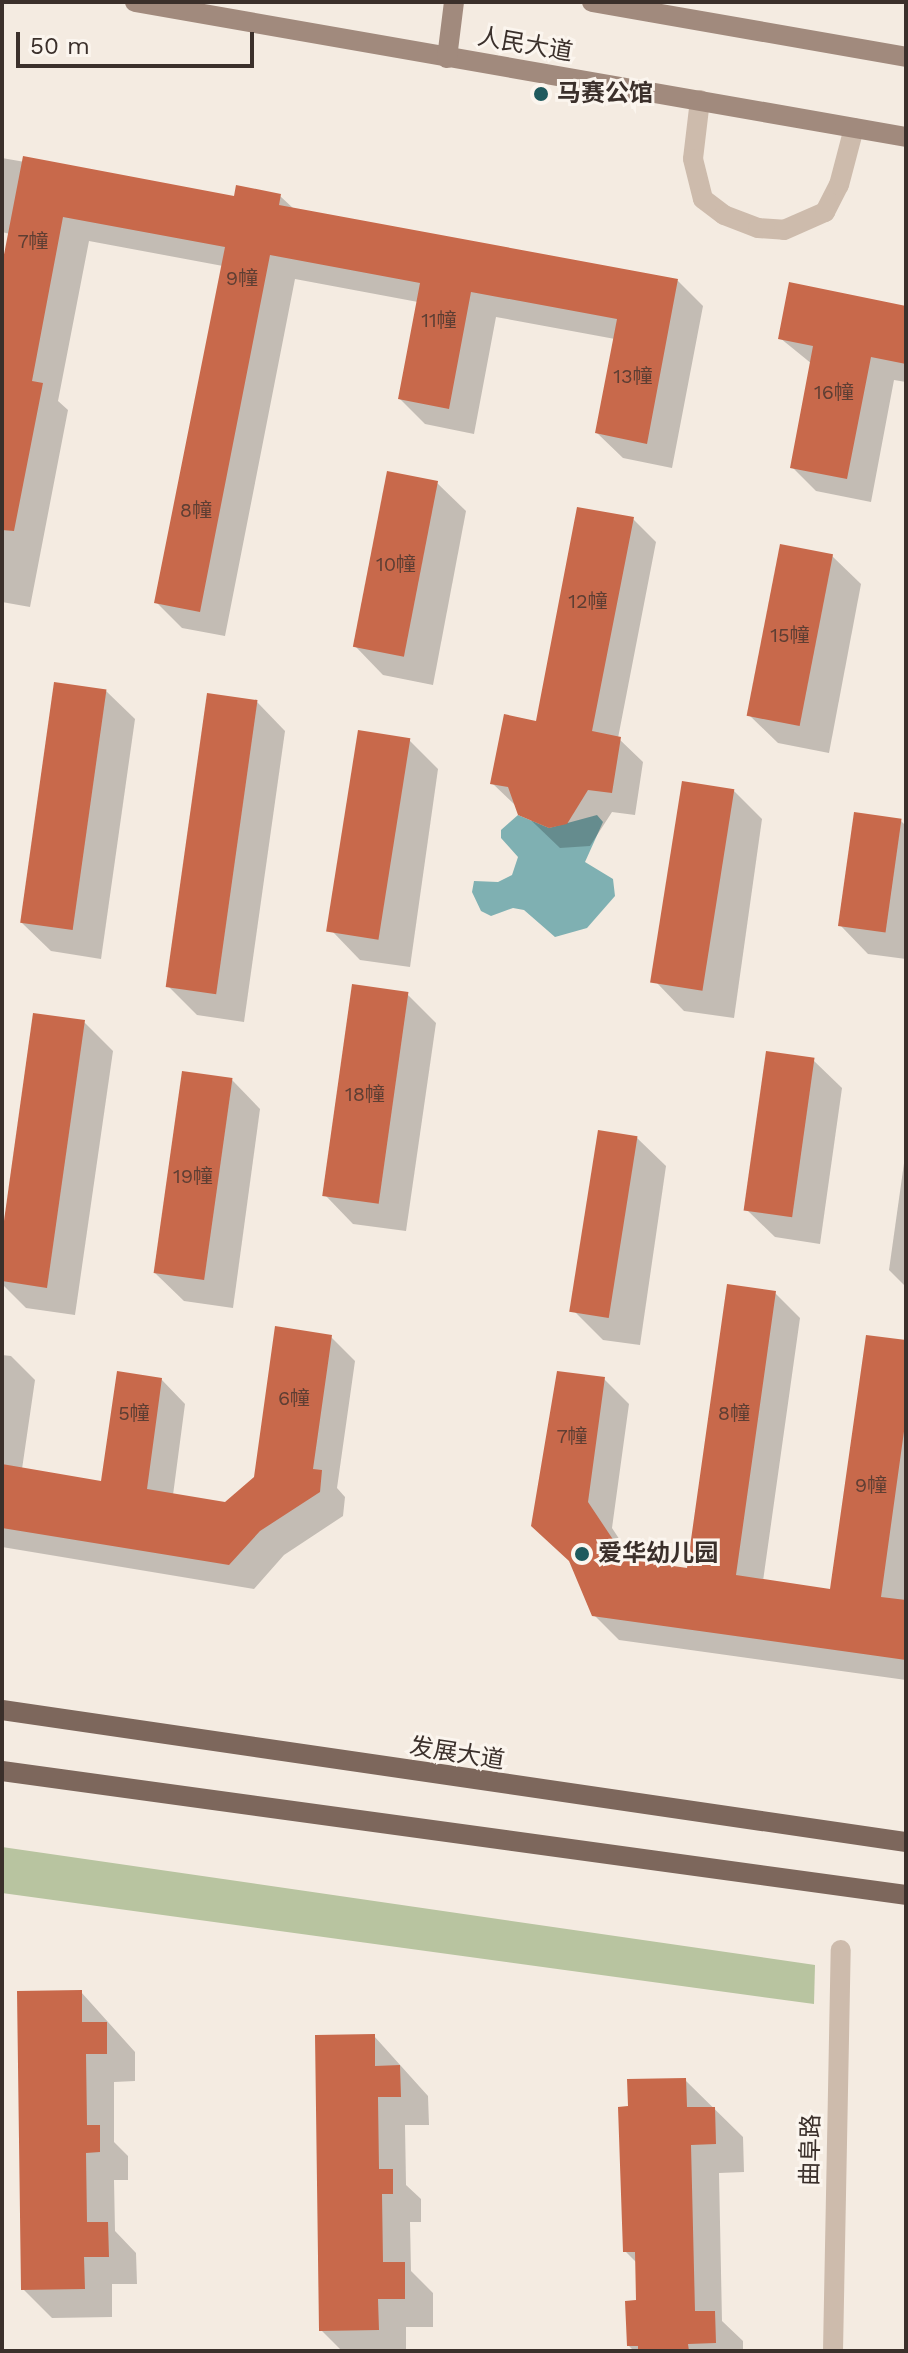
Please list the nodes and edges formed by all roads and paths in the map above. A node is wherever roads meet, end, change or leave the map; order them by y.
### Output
1 (135, 2) edge
2 (454, 2) edge
3 (592, 2) edge
4 (906, 57) edge
5 (447, 58) junction
6 (700, 100) junction
7 (854, 128) junction
8 (906, 137) edge
9 (2, 1710) edge
10 (2, 1771) edge
11 (906, 1842) edge
12 (906, 1895) edge
13 (841, 1950) dead end
14 (833, 2351) edge

1 - 5 main road, 人民大道
2 - 5 main road
3 - 4 main road
5 - 6 main road, 人民大道
6 - 7 main road, 人民大道
6 - 7 street
7 - 8 main road, 人民大道
9 - 11 main road, 发展大道
10 - 12 main road
13 - 14 street, 曲阜路

